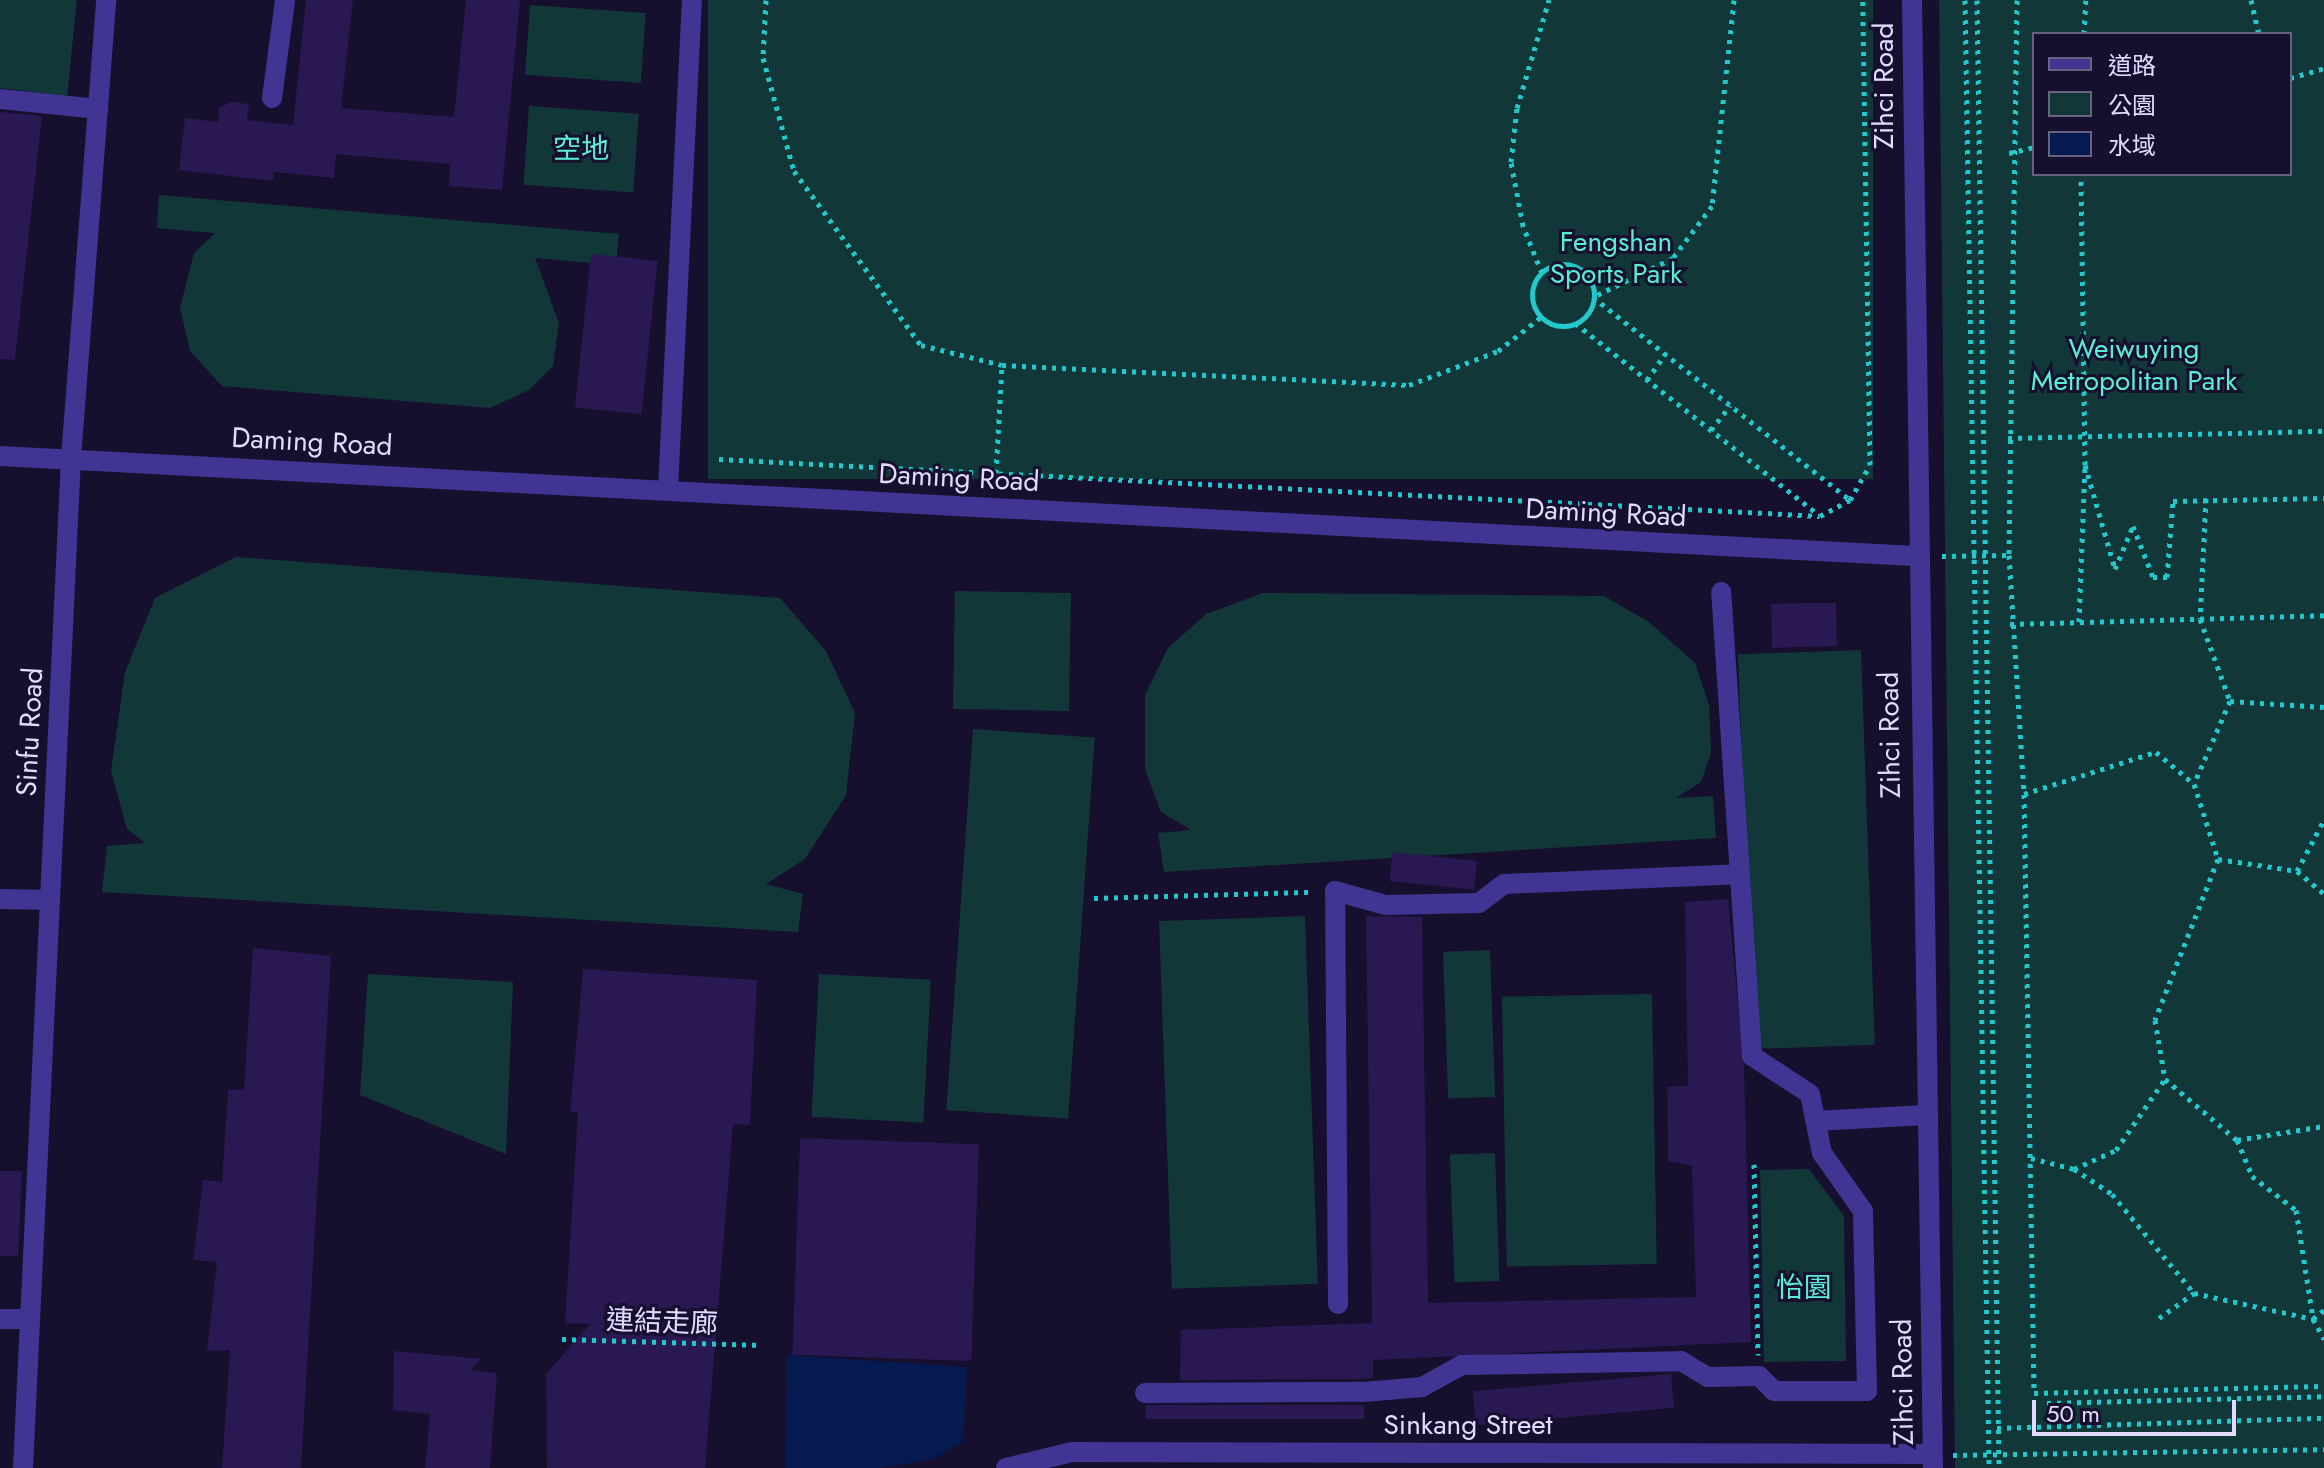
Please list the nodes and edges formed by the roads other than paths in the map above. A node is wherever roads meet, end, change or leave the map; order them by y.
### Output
1 (106, 0) edge
2 (285, 0) edge
3 (692, 0) edge
4 (1912, 0) edge
5 (272, 98) dead end
6 (0, 99) edge
7 (98, 109) junction
8 (0, 456) edge
9 (71, 458) junction
10 (668, 489) junction
11 (1915, 556) junction
12 (1721, 592) dead end
13 (1739, 874) junction
14 (0, 899) edge
15 (50, 900) junction
16 (1926, 1115) junction
17 (1815, 1121) junction
18 (1338, 1304) dead end
19 (0, 1319) edge
20 (28, 1319) junction
21 (1145, 1393) dead end
22 (1176, 1460) edge
23 (1402, 1460) edge
24 (1930, 1463) edge
25 (23, 1468) edge
26 (1006, 1468) edge

1 - 7 street, Sinfu Road
2 - 5 street
3 - 10 street
4 - 11 street, Zihci Road
6 - 7 street
7 - 9 street, Sinfu Road
8 - 9 street, Daming Road
9 - 10 street, Daming Road
9 - 15 street, Sinfu Road
10 - 11 street, Daming Road
11 - 16 street, Zihci Road
12 - 13 street
13 - 17 street
13 - 18 street
14 - 15 street
15 - 20 street, Sinfu Road
16 - 17 street
16 - 24 street, Zihci Road
17 - 21 street
19 - 20 street
20 - 25 street, Sinfu Road
22 - 23 street, Sinkang Street
22 - 26 street, Sinkang Street
23 - 24 street, Sinkang Street

